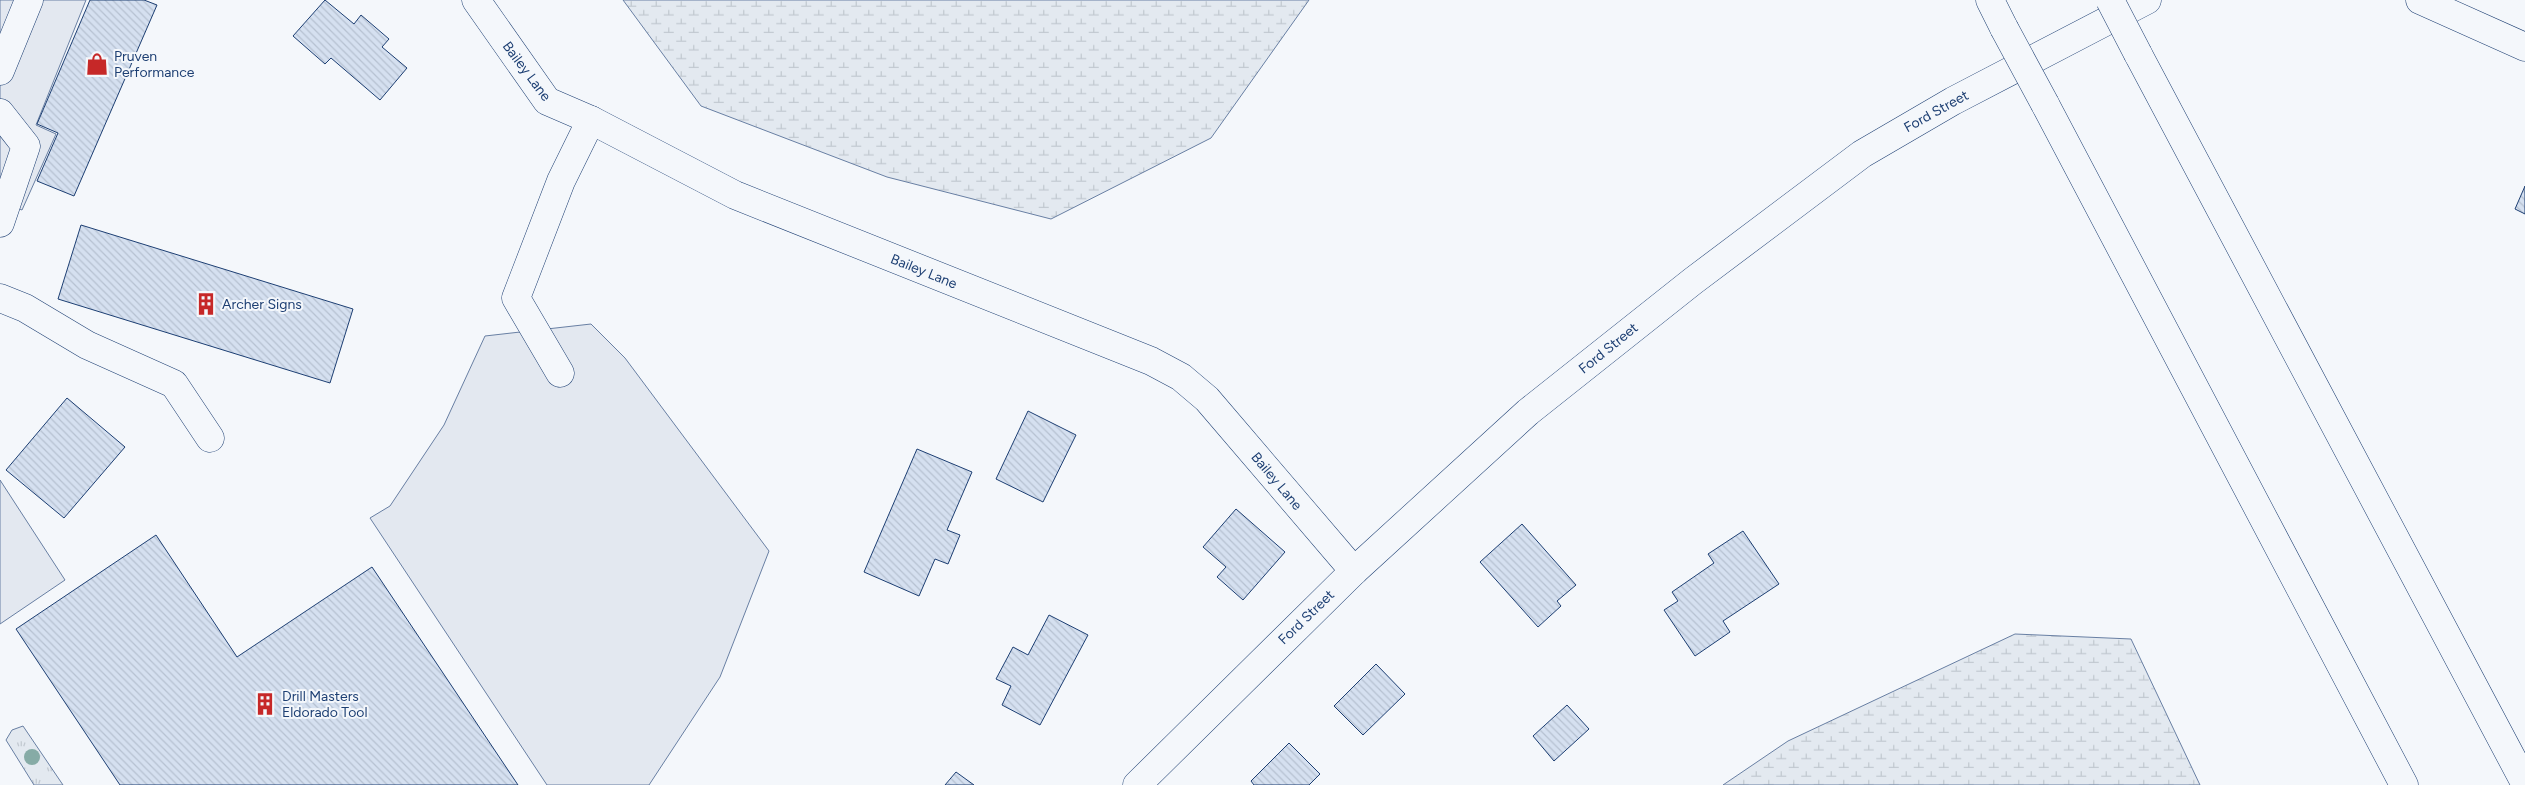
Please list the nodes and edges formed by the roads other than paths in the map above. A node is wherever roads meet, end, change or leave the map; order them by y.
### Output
1 (29, 0) edge
2 (476, 0) edge
3 (1990, 0) edge
4 (2110, 0) edge
5 (2147, 0) edge
6 (2420, 0) edge
7 (2525, 47) edge
8 (0, 71) edge
9 (0, 113) edge
10 (591, 120) junction
11 (0, 223) edge
12 (0, 298) edge
13 (560, 373) dead end
14 (210, 438) dead end
15 (1354, 570) junction
16 (2525, 783) edge
17 (1137, 785) edge
18 (2404, 785) edge

1 - 8 main road
2 - 10 main road, Bailey Lane
3 - 18 main road, bridge
4 - 16 main road, bridge
5 - 15 main road, Ford Street
6 - 7 main road
9 - 11 main road
10 - 13 main road
10 - 15 main road, Bailey Lane
12 - 14 main road
15 - 17 main road, Ford Street

